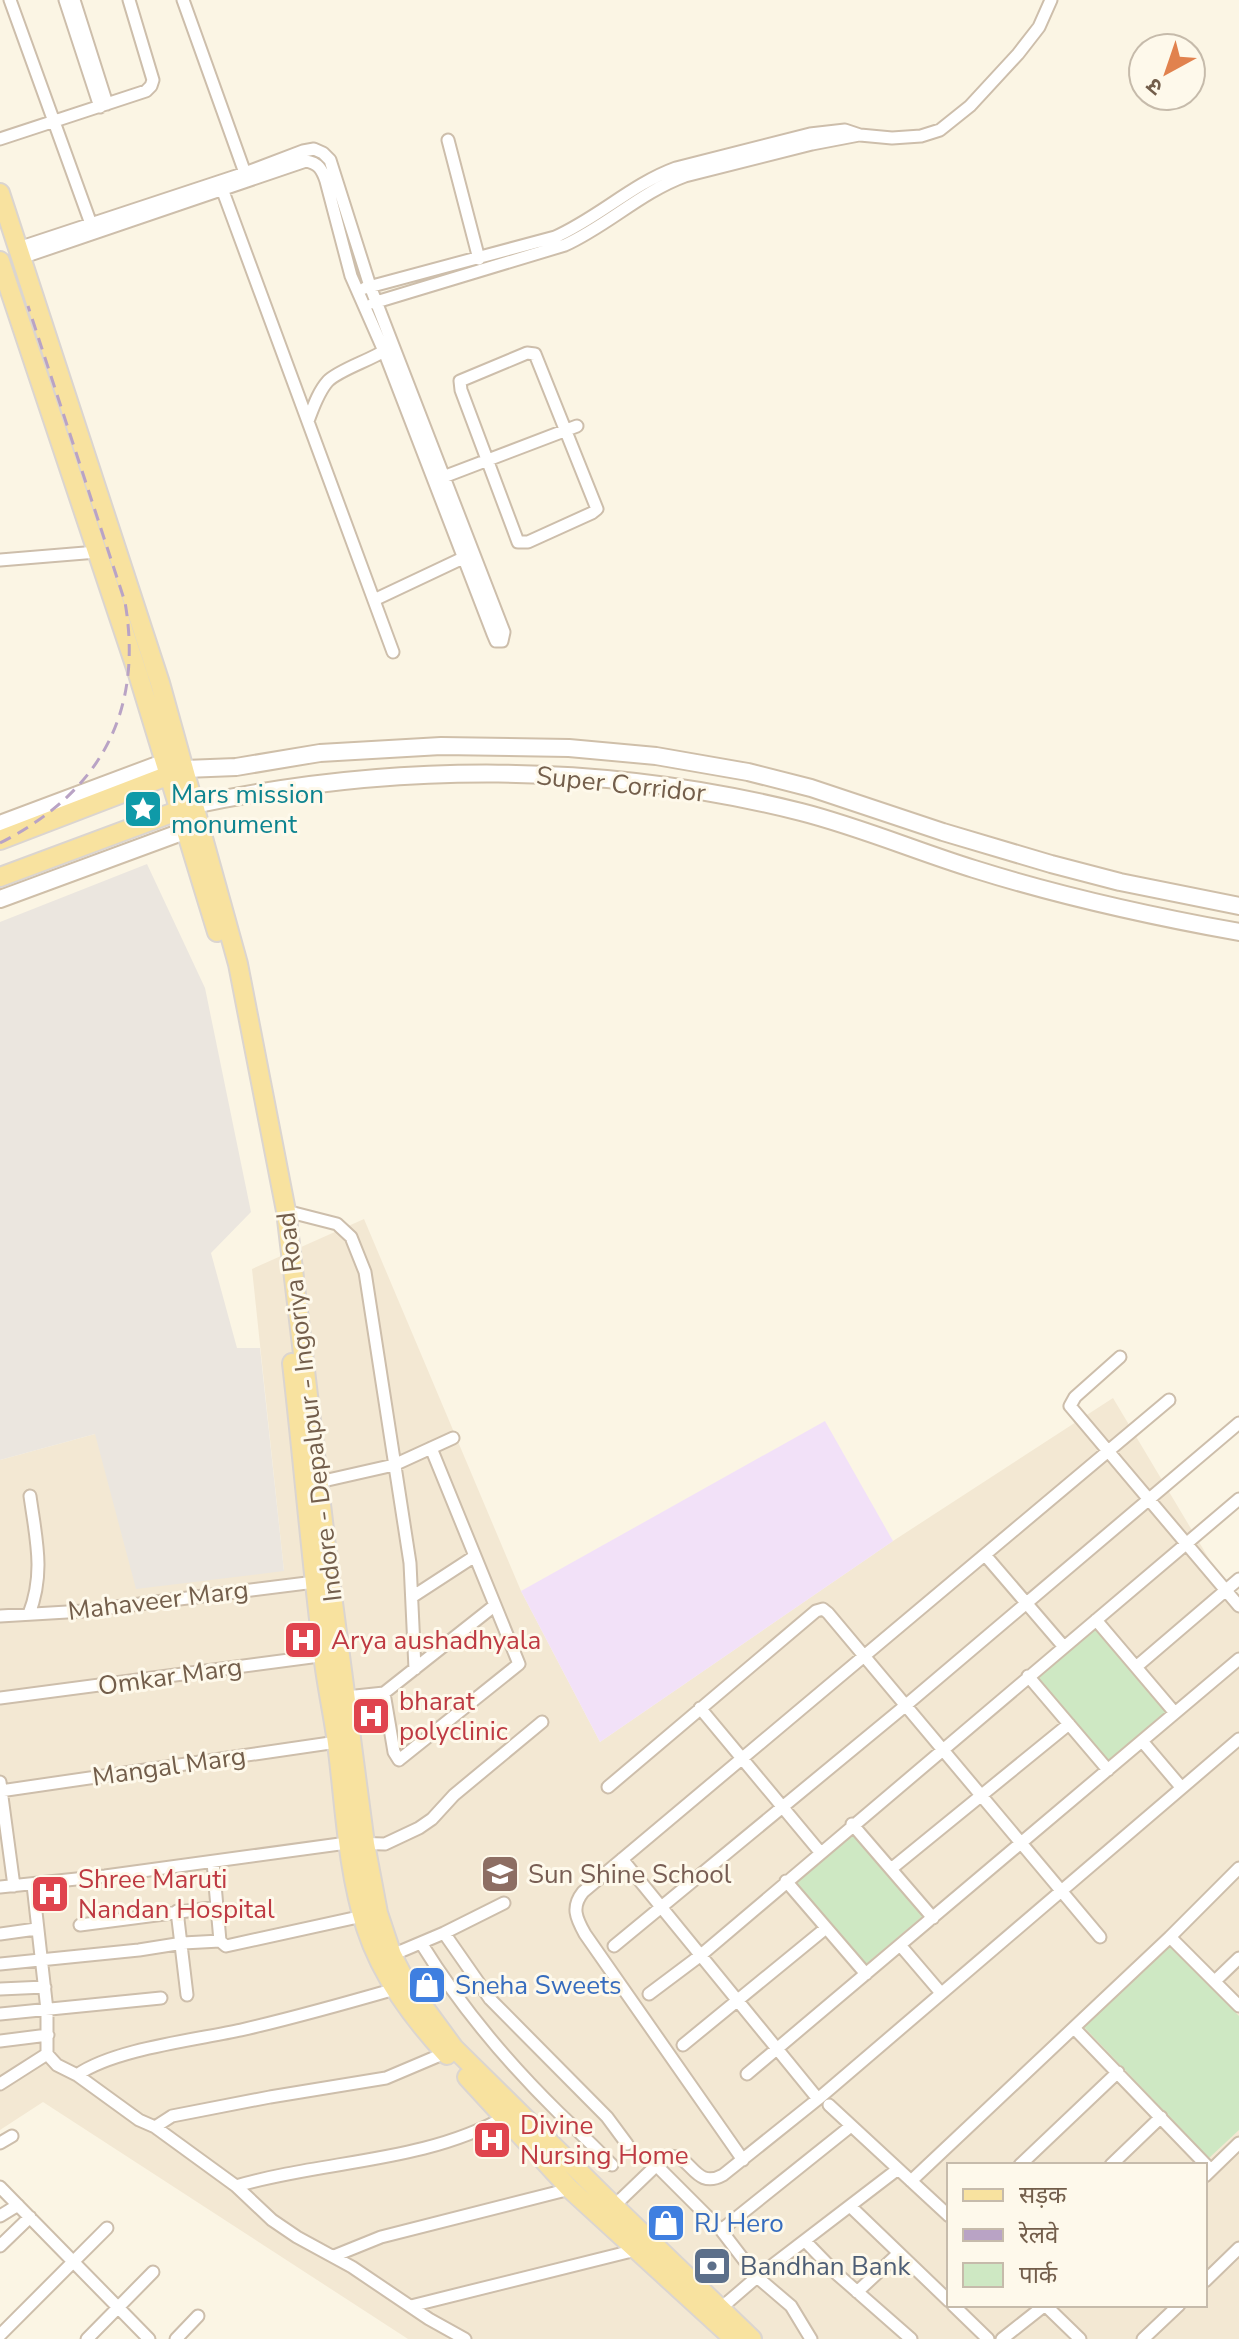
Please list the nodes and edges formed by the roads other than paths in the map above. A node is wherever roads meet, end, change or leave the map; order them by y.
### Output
1 (10, 0) edge
2 (65, 0) edge
3 (74, 0) edge
4 (129, 0) edge
5 (183, 0) edge
6 (1051, 0) edge
7 (104, 106) junction
8 (54, 123) junction
9 (860, 135) junction
10 (0, 139) edge
11 (448, 140) dead end
12 (245, 173) junction
13 (220, 186) junction
14 (0, 193) edge
15 (91, 224) junction
16 (19, 253) junction
17 (479, 259) junction
18 (0, 261) edge
19 (370, 286) junction
20 (357, 291) junction
21 (377, 301) junction
22 (364, 306) junction
23 (384, 351) junction
24 (308, 421) junction
25 (577, 426) dead end
26 (565, 431) junction
27 (487, 461) junction
28 (439, 479) junction
29 (97, 552) junction
30 (463, 558) junction
31 (0, 560) edge
32 (374, 600) junction
33 (147, 642) junction
34 (393, 652) dead end
35 (134, 661) junction
36 (176, 766) junction
37 (187, 807) junction
38 (0, 824) edge
39 (193, 828) junction
40 (0, 840) edge
41 (0, 877) edge
42 (0, 899) edge
43 (1239, 906) edge
44 (1239, 932) edge
45 (286, 1211) junction
46 (1120, 1357) dead end
47 (1169, 1400) dead end
48 (1239, 1423) edge
49 (453, 1438) dead end
50 (431, 1448) junction
51 (1109, 1451) junction
52 (394, 1465) junction
53 (319, 1482) junction
54 (30, 1496) dead end
55 (1148, 1499) junction
56 (1239, 1499) edge
57 (1186, 1543) junction
58 (985, 1555) junction
59 (475, 1556) junction
60 (1239, 1579) edge
61 (315, 1582) junction
62 (1226, 1591) junction
63 (412, 1597) junction
64 (1027, 1603) junction
65 (494, 1606) junction
66 (1239, 1606) edge
67 (29, 1614) junction
68 (0, 1616) edge
69 (1096, 1620) junction
70 (1064, 1647) junction
71 (331, 1654) junction
72 (865, 1658) junction
73 (1239, 1659) edge
74 (1136, 1667) junction
75 (415, 1669) junction
76 (1028, 1676) junction
77 (384, 1693) junction
78 (346, 1697) junction
79 (0, 1698) edge
80 (905, 1706) junction
81 (700, 1708) junction
82 (1175, 1713) junction
83 (542, 1722) dead end
84 (1069, 1724) junction
85 (1239, 1739) edge
86 (1142, 1741) junction
87 (337, 1742) junction
88 (942, 1749) junction
89 (743, 1758) junction
90 (1108, 1770) junction
91 (608, 1787) dead end
92 (1181, 1787) junction
93 (0, 1788) edge
94 (981, 1795) junction
95 (783, 1807) junction
96 (852, 1824) junction
97 (356, 1843) junction
98 (1021, 1843) junction
99 (820, 1852) junction
100 (622, 1859) junction
101 (213, 1862) junction
102 (1239, 1868) edge
103 (891, 1869) junction
104 (786, 1881) junction
105 (33, 1885) junction
106 (14, 1886) junction
107 (0, 1887) edge
108 (1061, 1891) junction
109 (504, 1903) dead end
110 (661, 1906) junction
111 (218, 1907) junction
112 (177, 1911) junction
113 (363, 1916) junction
114 (933, 1918) junction
115 (80, 1925) dead end
116 (826, 1928) junction
117 (36, 1929) junction
118 (444, 1933) junction
119 (0, 1934) edge
120 (1100, 1937) dead end
121 (1170, 1937) junction
122 (220, 1941) junction
123 (183, 1943) junction
124 (421, 1943) junction
125 (900, 1945) junction
126 (614, 1946) dead end
127 (392, 1955) junction
128 (701, 1955) junction
129 (1239, 1958) edge
130 (41, 1960) junction
131 (0, 1964) edge
132 (866, 1974) junction
133 (1215, 1981) junction
134 (45, 1987) junction
135 (0, 1989) edge
136 (395, 1989) junction
137 (941, 1993) junction
138 (649, 1994) dead end
139 (187, 1995) dead end
140 (161, 1998) dead end
141 (738, 2000) junction
142 (1239, 2006) edge
143 (47, 2010) junction
144 (0, 2014) edge
145 (1074, 2028) junction
146 (48, 2035) junction
147 (0, 2041) edge
148 (683, 2045) dead end
149 (777, 2049) junction
150 (445, 2053) junction
151 (47, 2054) junction
152 (1118, 2072) junction
153 (747, 2074) dead end
154 (77, 2075) junction
155 (0, 2084) edge
156 (818, 2099) junction
157 (829, 2105) dead end
158 (505, 2117) junction
159 (1161, 2117) junction
160 (851, 2126) junction
161 (155, 2127) junction
162 (12, 2136) dead end
163 (0, 2143) edge
164 (1239, 2143) edge
165 (627, 2144) dead end
166 (743, 2160) junction
167 (1022, 2163) edge
168 (1113, 2163) edge
169 (1200, 2163) edge
170 (612, 2165) dead end
171 (656, 2165) junction
172 (898, 2169) junction
173 (1208, 2173) edge
174 (911, 2181) junction
175 (236, 2186) junction
176 (0, 2187) edge
177 (570, 2189) junction
178 (18, 2205) junction
179 (614, 2206) junction
180 (850, 2206) junction
181 (947, 2214) edge
182 (0, 2216) edge
183 (30, 2217) junction
184 (107, 2228) dead end
185 (721, 2230) junction
186 (805, 2241) junction
187 (0, 2246) edge
188 (1239, 2248) edge
189 (636, 2250) junction
190 (899, 2253) junction
191 (334, 2256) junction
192 (73, 2261) junction
193 (153, 2272) dead end
194 (757, 2277) junction
195 (1207, 2279) edge
196 (857, 2292) junction
197 (947, 2299) edge
198 (411, 2306) junction
199 (118, 2307) junction
200 (955, 2307) edge
201 (1042, 2307) edge
202 (1047, 2307) edge
203 (1067, 2307) edge
204 (1177, 2307) edge
205 (721, 2308) junction
206 (198, 2316) dead end
207 (1057, 2316) junction
208 (0, 2335) edge
209 (87, 2339) edge
210 (149, 2339) edge
211 (176, 2339) edge
212 (465, 2339) edge
213 (734, 2339) edge
214 (752, 2339) edge
215 (811, 2339) edge
216 (911, 2339) edge
217 (988, 2339) edge
218 (1002, 2339) edge
219 (1080, 2339) edge
220 (1143, 2339) edge

1 - 8 street
2 - 7 street
3 - 7 street
4 - 7 street
5 - 12 street
6 - 9 street
7 - 8 street
8 - 10 street
8 - 15 street
9 - 17 street
9 - 21 street
11 - 17 street
12 - 13 street
12 - 19 street
13 - 15 street
13 - 16 street
13 - 20 street
13 - 24 street
14 - 16 main road
15 - 16 street
16 - 33 main road
17 - 19 street
18 - 29 main road
19 - 20 street
19 - 21 street
20 - 22 street
21 - 22 street
21 - 28 street
22 - 23 street
23 - 24 street
23 - 28 street
24 - 32 street
25 - 26 street
26 - 27 street
26 - 27 street
26 - 27 street
27 - 28 street
28 - 30 street
28 - 30 street
29 - 31 street
29 - 35 main road
30 - 32 street
32 - 34 street
33 - 35 main road
33 - 36 main road
35 - 36 main road
36 - 37 main road, Indore - Depalpur - Ingoriya Road
36 - 38 main road
36 - 40 main road, Super Corridor
36 - 43 main road, Super Corridor
37 - 39 main road, Indore - Depalpur - Ingoriya Road
37 - 41 main road, Super Corridor
37 - 44 main road, Super Corridor
39 - 42 main road
39 - 45 main road, Indore - Depalpur - Ingoriya Road
39 - 61 main road, Indore - Depalpur - Ingoriya Road
45 - 52 street
45 - 53 main road, Indore - Depalpur - Ingoriya Road
46 - 51 street
47 - 51 street
48 - 55 street
49 - 50 street
50 - 52 street
50 - 59 street
51 - 55 street
51 - 58 street
52 - 53 street
52 - 63 street
53 - 71 main road, Indore - Depalpur - Ingoriya Road
54 - 67 street
55 - 57 street
55 - 64 street
56 - 57 street
57 - 62 street
57 - 69 street
58 - 64 street
58 - 72 street
59 - 63 street
59 - 65 street
60 - 62 street
61 - 67 street, Mahaveer Marg
61 - 71 main road, Indore - Depalpur - Ingoriya Road
62 - 66 street
62 - 74 street
63 - 75 street
64 - 70 street
64 - 80 street
65 - 75 street
65 - 77 street
67 - 68 street, Mahaveer Marg
69 - 70 street
69 - 74 street
70 - 76 street
71 - 78 main road, Indore - Depalpur - Ingoriya Road
71 - 79 street, Omkar Marg
71 - 87 main road, Indore - Depalpur - Ingoriya Road
72 - 80 street
72 - 81 street
72 - 89 street
73 - 82 street
74 - 82 street
75 - 77 street
76 - 84 street
76 - 88 street
77 - 78 street
78 - 97 main road, Indore - Depalpur - Ingoriya Road
80 - 88 street
80 - 95 street
81 - 89 street
81 - 91 street
82 - 86 street
83 - 97 street
84 - 90 street
84 - 94 street
85 - 92 street
86 - 90 street
86 - 92 street
87 - 93 street, Mangal Marg
87 - 97 main road, Indore - Depalpur - Ingoriya Road
88 - 94 street
88 - 96 street
89 - 95 street
89 - 100 street
90 - 98 street
92 - 108 street
93 - 106 street
94 - 98 street
94 - 103 street
95 - 99 street
95 - 110 street
96 - 99 street
96 - 103 street
97 - 101 street
97 - 113 main road, Indore - Depalpur - Ingoriya Road
97 - 127 main road, Indore - Depalpur - Ingoriya Road
98 - 108 street
98 - 114 street
99 - 104 street
100 - 110 street
100 - 166 street
101 - 105 street
101 - 111 street
102 - 121 street
103 - 114 street
104 - 116 street
104 - 128 street
105 - 106 street
105 - 117 street
106 - 107 street
108 - 120 street
108 - 137 street
109 - 118 street
110 - 126 street
110 - 128 street
111 - 112 street
111 - 122 street
112 - 115 street
112 - 123 street
113 - 122 street
113 - 136 main road, Indore - Depalpur - Ingoriya Road
114 - 125 street
116 - 132 street
116 - 141 street
117 - 119 street
117 - 130 street
118 - 124 street
118 - 165 street
121 - 133 street
121 - 145 street
122 - 123 street
123 - 130 street
123 - 139 street
124 - 127 street
124 - 170 street
125 - 132 street
125 - 137 street
127 - 179 main road, Indore - Depalpur - Ingoriya Road
128 - 138 street
128 - 141 street
129 - 133 street
130 - 131 street
130 - 134 street
132 - 149 street
133 - 142 street
134 - 135 street
134 - 143 street
136 - 150 main road, Indore - Depalpur - Ingoriya Road
136 - 154 street
137 - 156 street
140 - 143 street
141 - 148 street
141 - 149 street
143 - 144 street
143 - 146 street
145 - 152 street
145 - 174 street
146 - 147 street
146 - 151 street
149 - 153 street
149 - 156 street
150 - 158 main road, Indore - Depalpur - Ingoriya Road
150 - 161 street
151 - 154 street
151 - 155 street
152 - 159 street
152 - 167 street
154 - 161 street
156 - 166 street
157 - 160 street
158 - 175 street
158 - 177 main road, Indore - Depalpur - Ingoriya Road
159 - 168 street
159 - 169 street
160 - 172 street
160 - 185 street
161 - 175 street
162 - 163 street
164 - 173 street
166 - 171 street
171 - 179 street
171 - 185 street
172 - 174 street
172 - 180 street
174 - 181 street
175 - 191 street
176 - 178 street
177 - 189 main road, Indore - Depalpur - Ingoriya Road
177 - 191 street
178 - 182 street
178 - 183 street
179 - 205 main road, Indore - Depalpur - Ingoriya Road
180 - 186 street
180 - 190 street
183 - 187 street
183 - 192 street
184 - 192 street
185 - 194 street
186 - 194 street
186 - 196 street
188 - 195 street
189 - 198 street
189 - 213 main road, Indore - Depalpur - Ingoriya Road
190 - 196 street
190 - 197 street
191 - 198 street
192 - 199 street
192 - 208 street
193 - 199 street
194 - 205 street
194 - 215 street
196 - 216 street
198 - 212 street
199 - 209 street
199 - 210 street
200 - 217 street
201 - 218 street
202 - 207 street
203 - 207 street
204 - 220 street
205 - 214 main road, Indore - Depalpur - Ingoriya Road
206 - 211 street
207 - 219 street

